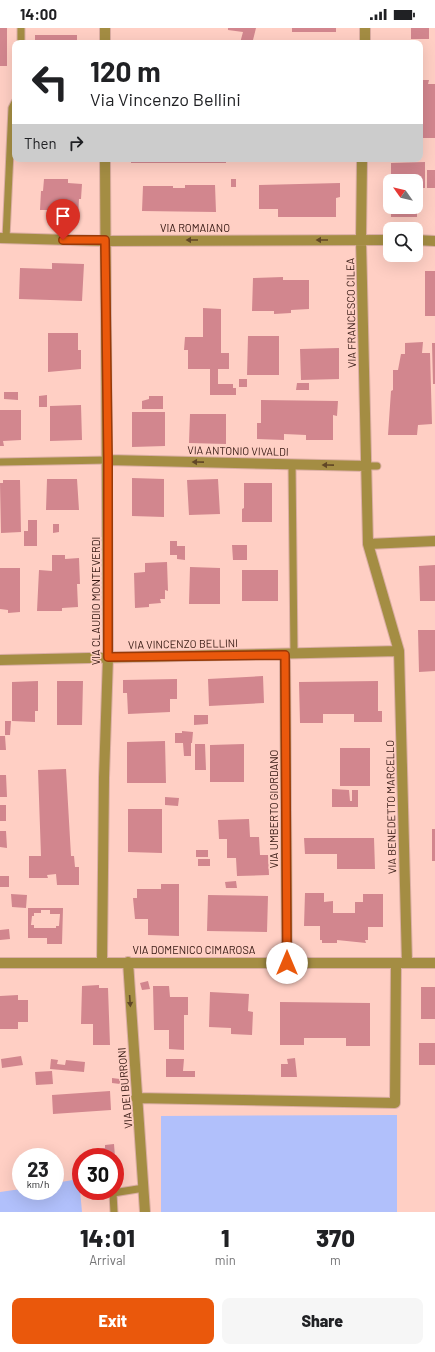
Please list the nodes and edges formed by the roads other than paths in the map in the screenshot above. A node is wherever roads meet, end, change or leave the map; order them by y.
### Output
1 (21, 28) edge
2 (105, 28) edge
3 (365, 28) edge
4 (21, 40) edge
5 (105, 40) edge
6 (365, 40) edge
7 (12, 108) edge
8 (105, 162) edge
9 (362, 162) edge
10 (3, 238) edge
11 (105, 240) junction
12 (361, 240) junction
13 (383, 240) edge
14 (423, 240) edge
15 (435, 240) edge
16 (108, 460) junction
17 (0, 462) edge
18 (292, 464) junction
19 (372, 466) junction
20 (435, 541) edge
21 (368, 544) junction
22 (399, 651) junction
23 (289, 654) junction
24 (108, 657) junction
25 (0, 660) edge
26 (102, 962) junction
27 (128, 962) junction
28 (0, 963) edge
29 (287, 963) junction
30 (407, 963) junction
31 (435, 963) edge
32 (396, 964) junction
33 (136, 1098) junction
34 (144, 1188) junction
35 (114, 1212) edge
36 (145, 1212) edge

1 - 4 lane
2 - 5 street
3 - 6 street
7 - 10 lane
8 - 11 street, VIA CLAUDIO MONTEVERDI
9 - 12 street, VIA FRANCESCO CILEA
10 - 11 street, VIA ROMAIANO
12 -> 11 street, VIA ROMAIANO
11 - 16 street, VIA CLAUDIO MONTEVERDI
12 - 13 street, VIA ROMAIANO
12 - 19 street, VIA FRANCESCO CILEA
14 - 15 street
16 - 17 lane
18 -> 16 street, VIA ANTONIO VIVALDI
16 - 24 street, VIA CLAUDIO MONTEVERDI
19 -> 18 street, VIA ANTONIO VIVALDI
18 - 23 lane
19 - 21 street, VIA FRANCESCO CILEA
20 - 21 street
21 - 22 street, VIA BENEDETTO MARCELLO
22 - 23 street, VIA VINCENZO BELLINI
22 - 30 street, VIA BENEDETTO MARCELLO
23 - 24 street, VIA VINCENZO BELLINI
23 - 29 street, VIA UMBERTO GIORDANO
24 - 25 street, VIA VINCENZO BELLINI
24 - 26 street, VIA CLAUDIO MONTEVERDI
26 - 27 street, VIA DOMENICO CIMAROSA
26 - 28 street, VIA DOMENICO CIMAROSA
27 - 29 street, VIA DOMENICO CIMAROSA
27 -> 33 street, VIA DEI BURRONI
29 - 32 street, VIA DOMENICO CIMAROSA
30 - 31 street, VIA DOMENICO CIMAROSA
30 - 32 street, VIA DOMENICO CIMAROSA
32 - 33 street
33 - 34 street, VIA DEI BURRONI
34 - 35 lane
34 - 36 street, VIA DEI BURRONI

